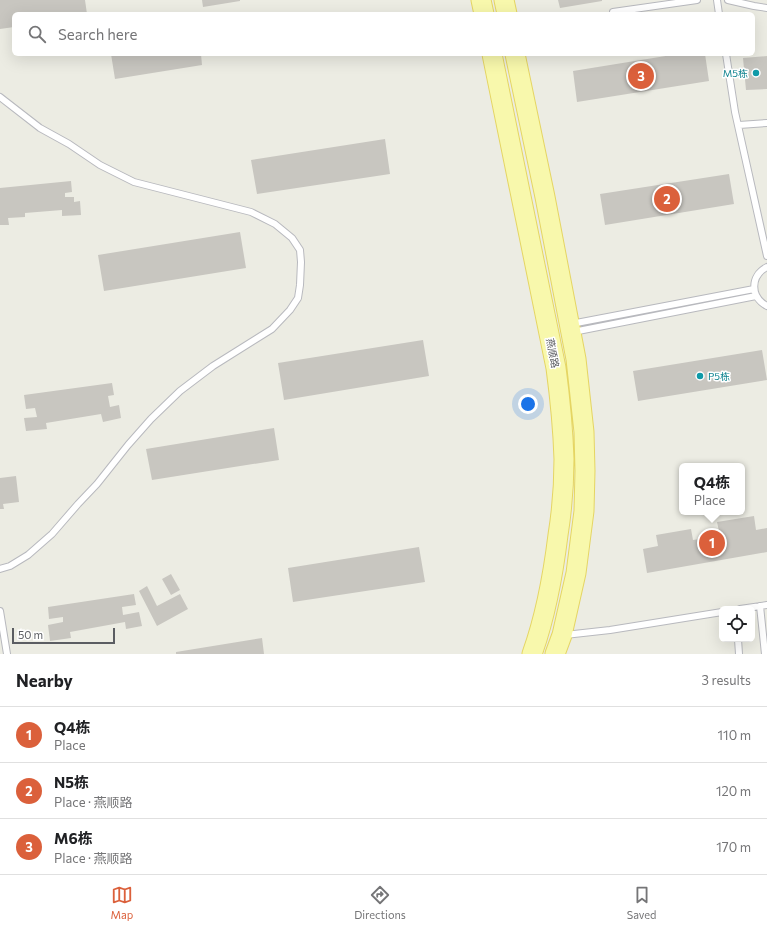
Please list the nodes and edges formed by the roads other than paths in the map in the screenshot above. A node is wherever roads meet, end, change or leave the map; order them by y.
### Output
1 (482, 0) edge
2 (504, 0) edge
3 (697, 0) edge
4 (717, 0) edge
5 (728, 0) edge
6 (767, 8) edge
7 (484, 12) edge
8 (507, 12) edge
9 (613, 12) dead end
10 (719, 12) edge
11 (492, 56) edge
12 (516, 56) edge
13 (726, 56) edge
14 (0, 97) edge
15 (767, 123) edge
16 (739, 125) junction
17 (767, 256) edge
18 (767, 267) edge
19 (754, 289) junction
20 (756, 296) junction
21 (767, 306) edge
22 (570, 329) junction
23 (0, 568) edge
24 (767, 605) edge
25 (760, 606) junction
26 (755, 607) edge
27 (0, 611) edge
28 (719, 612) edge
29 (562, 635) junction
30 (738, 642) edge
31 (7, 654) edge
32 (532, 654) edge
33 (555, 654) edge
34 (739, 654) edge
35 (765, 654) edge

1 - 7 main road
2 - 8 main road
3 - 9 lane
4 - 10 lane
5 - 6 lane
11 - 32 main road, 燕顺路
12 - 22 main road, 燕顺路
13 - 16 lane
14 - 23 lane
15 - 16 lane
16 - 17 lane
18 - 19 lane
19 - 20 lane
19 - 22 lane
20 - 21 lane
20 - 22 lane
22 - 29 main road, 燕顺路
24 - 25 lane
25 - 26 lane
25 - 35 lane
27 - 31 lane
28 - 29 lane
29 - 33 main road, 燕顺路
30 - 34 lane

